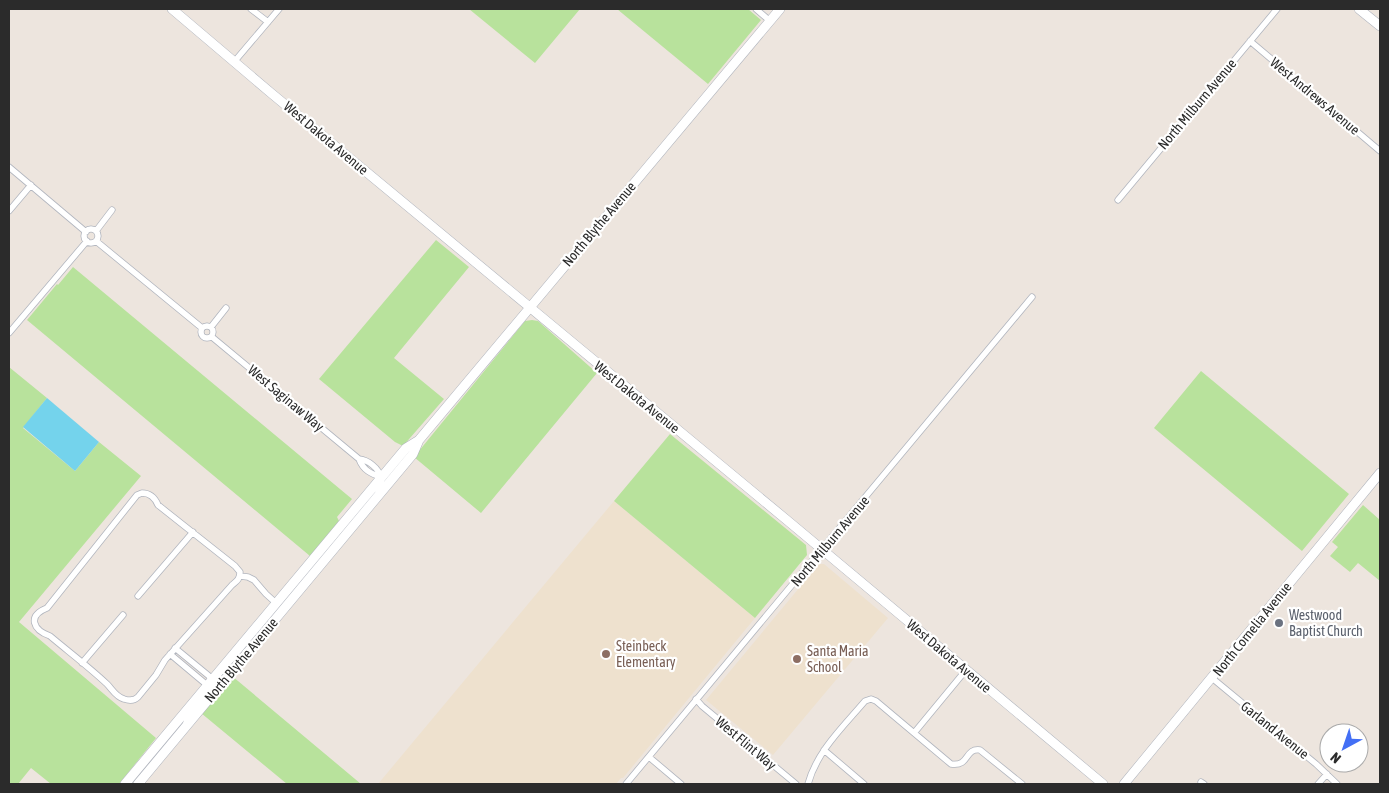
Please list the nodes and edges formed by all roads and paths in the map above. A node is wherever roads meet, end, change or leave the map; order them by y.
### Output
1 (172, 9) edge
2 (251, 9) edge
3 (278, 9) edge
4 (756, 9) edge
5 (780, 9) edge
6 (1277, 9) edge
7 (1359, 9) edge
8 (770, 21) junction
9 (268, 22) junction
10 (1380, 26) edge
11 (1250, 41) junction
12 (234, 62) junction
13 (1380, 150) edge
14 (9, 167) edge
15 (31, 185) junction
16 (1118, 200) dead end
17 (112, 210) dead end
18 (9, 211) edge
19 (96, 231) junction
20 (86, 232) junction
21 (87, 241) junction
22 (96, 241) junction
23 (1032, 297) dead end
24 (226, 308) dead end
25 (529, 308) junction
26 (211, 327) junction
27 (202, 328) junction
28 (9, 333) edge
29 (212, 337) junction
30 (419, 440) junction
31 (1380, 473) edge
32 (381, 478) junction
33 (351, 528) junction
34 (193, 532) junction
35 (822, 551) junction
36 (240, 576) junction
37 (294, 589) junction
38 (138, 596) dead end
39 (276, 603) junction
40 (124, 615) dead end
41 (176, 648) junction
42 (170, 654) junction
43 (192, 662) junction
44 (82, 663) junction
45 (188, 668) junction
46 (966, 670) junction
47 (1212, 678) junction
48 (210, 682) junction
49 (696, 699) junction
50 (184, 728) junction
51 (914, 733) junction
52 (824, 750) junction
53 (649, 758) junction
54 (1327, 774) junction
55 (124, 784) edge
56 (138, 784) edge
57 (626, 784) edge
58 (681, 784) edge
59 (796, 784) edge
60 (808, 784) edge
61 (864, 784) edge
62 (1022, 784) edge
63 (1103, 784) edge
64 (1124, 784) edge
65 (1318, 784) edge
66 (1337, 784) edge

1 - 12 street, West Dakota Avenue
2 - 9 street
3 - 9 street
4 - 8 street
5 - 8 street, North Blythe Avenue
6 - 11 street, North Milburn Avenue
7 - 10 street
8 - 25 street, North Blythe Avenue
9 - 12 street
11 - 13 street, West Andrews Avenue
11 - 16 street, North Milburn Avenue
12 - 25 street, West Dakota Avenue
14 - 15 street
15 - 18 street
15 - 20 street
17 - 19 street
19 - 20 street
19 - 22 street
20 - 21 street
21 - 22 street
21 - 28 street
22 - 27 street
23 - 35 street, North Milburn Avenue
24 - 26 street
25 - 30 street, North Blythe Avenue
25 - 35 street, West Dakota Avenue
26 - 27 street
26 - 29 street
27 - 29 street
29 - 32 street, West Saginaw Way
30 - 32 street, North Blythe Avenue
30 - 33 street, North Blythe Avenue
31 - 47 street, North Cornelia Avenue
32 - 33 street, North Blythe Avenue
32 - 37 street, North Blythe Avenue
33 - 37 street, North Blythe Avenue
34 - 36 street
34 - 38 street
34 - 44 street
35 - 46 street, West Dakota Avenue
35 - 49 street, North Milburn Avenue
36 - 39 street
36 - 41 street
37 - 39 street, North Blythe Avenue
37 - 50 street, North Blythe Avenue
39 - 48 street, North Blythe Avenue
40 - 44 street
41 - 42 street
41 - 43 street
42 - 44 street
42 - 45 street
43 - 45 street
43 - 48 street
45 - 48 street
46 - 51 street
46 - 63 street, West Dakota Avenue
47 - 54 street, Garland Avenue
47 - 64 street, North Cornelia Avenue
48 - 50 street, North Blythe Avenue
48 - 55 street, North Blythe Avenue
49 - 53 street, North Milburn Avenue
49 - 59 street, West Flint Way
50 - 56 street, North Blythe Avenue
51 - 52 street
51 - 62 street
52 - 60 street
52 - 61 street
53 - 57 street, North Milburn Avenue
53 - 58 street
54 - 65 street
54 - 66 street, Garland Avenue

